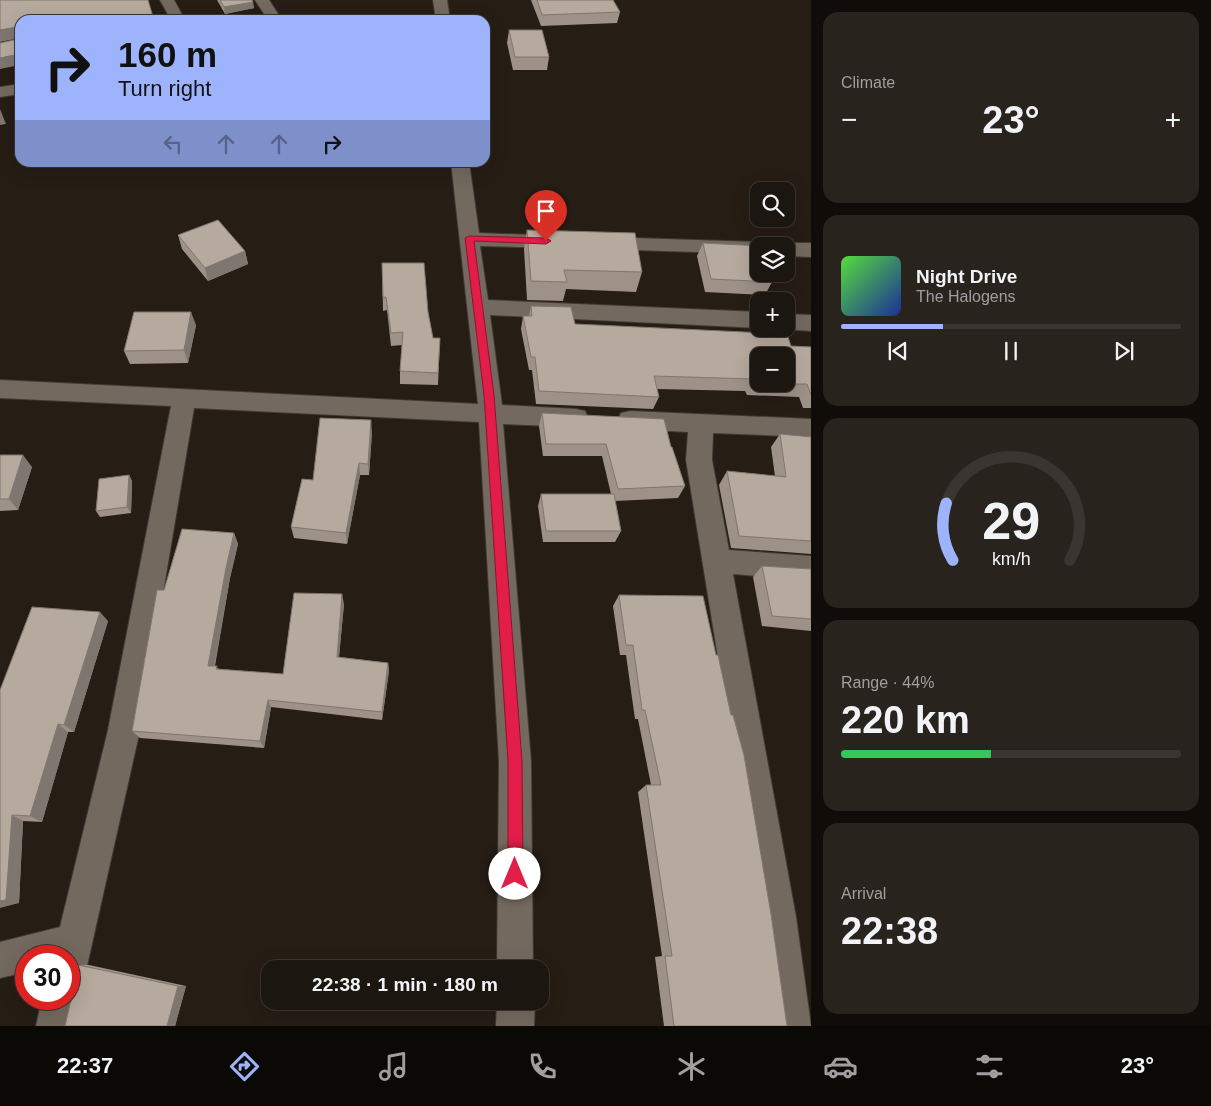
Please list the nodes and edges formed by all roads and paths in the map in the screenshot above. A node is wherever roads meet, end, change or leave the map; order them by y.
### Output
1 (167, 0) edge
2 (262, 0) edge
3 (440, 0) edge
4 (175, 15) edge
5 (272, 15) edge
6 (442, 15) edge
7 (15, 90) edge
8 (0, 92) edge
9 (461, 167) edge
10 (469, 238) junction
11 (750, 248) edge
12 (795, 249) edge
13 (811, 250) edge
14 (478, 307) junction
15 (750, 320) edge
16 (795, 322) edge
17 (811, 323) edge
18 (0, 389) edge
19 (184, 398) junction
20 (490, 414) junction
21 (701, 423) junction
22 (811, 428) edge
23 (717, 561) junction
24 (811, 568) edge
25 (74, 945) edge
26 (15, 959) edge
27 (0, 960) edge
28 (516, 960) edge
29 (58, 1010) edge
30 (516, 1010) edge
31 (54, 1026) edge
32 (515, 1026) edge
33 (793, 1026) edge

1 - 4 street
2 - 5 street
3 - 6 street
7 - 8 street
9 - 10 street
10 - 11 street
10 - 14 street
12 - 13 street
14 - 15 street
14 - 20 street
16 - 17 street
18 - 19 street
19 - 20 street
19 - 25 street
20 - 21 street
20 - 28 street
21 - 22 street
21 - 23 street
23 - 24 street
23 - 33 street
26 - 27 street
29 - 31 street
30 - 32 street

